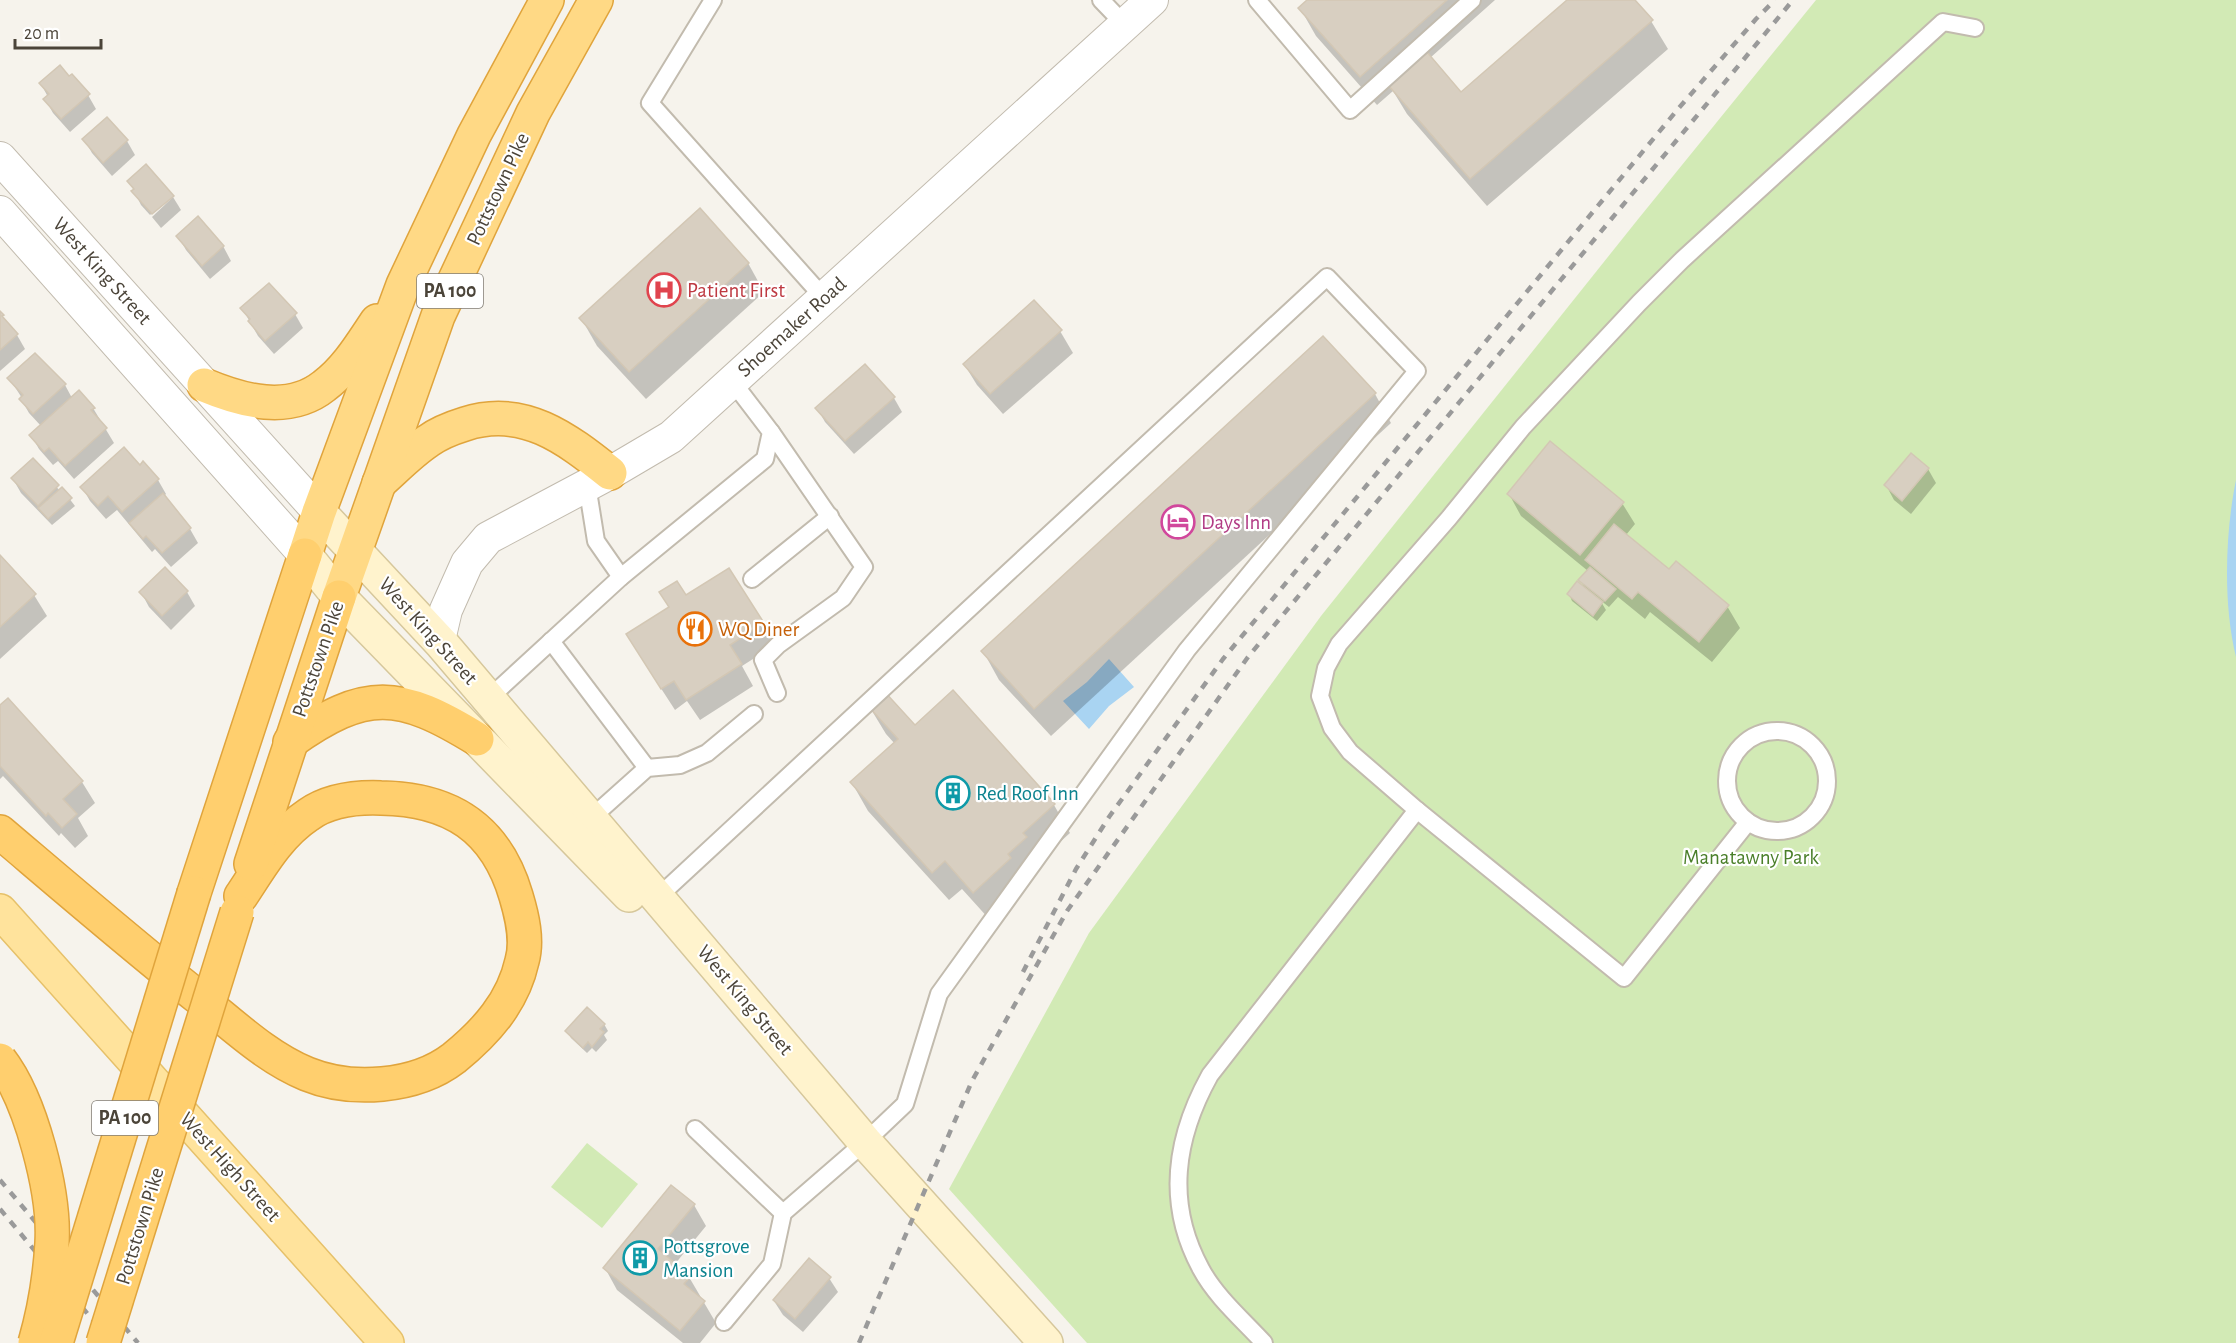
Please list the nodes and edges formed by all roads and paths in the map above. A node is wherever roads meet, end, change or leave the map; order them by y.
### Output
1 (547, 0) edge
2 (596, 0) edge
3 (713, 0) edge
4 (1101, 0) edge
5 (1152, 0) edge
6 (1257, 0) edge
7 (1472, 0) edge
8 (1125, 25) junction
9 (1975, 28) dead end
10 (0, 158) edge
11 (0, 212) edge
12 (403, 285) junction
13 (824, 298) junction
14 (732, 381) junction
15 (204, 385) junction
16 (771, 432) junction
17 (598, 479) junction
18 (378, 484) junction
19 (319, 512) junction
20 (830, 516) junction
21 (354, 551) junction
22 (305, 555) junction
23 (621, 577) junction
24 (752, 579) dead end
25 (339, 597) junction
26 (439, 640) junction
27 (551, 641) junction
28 (777, 693) dead end
29 (488, 699) junction
30 (753, 714) dead end
31 (477, 739) junction
32 (290, 742) junction
33 (647, 768) junction
34 (1417, 810) junction
35 (590, 819) junction
36 (1748, 822) junction
37 (0, 832) edge
38 (658, 897) junction
39 (239, 904) junction
40 (0, 912) edge
41 (0, 1060) edge
42 (844, 1116) junction
43 (695, 1129) dead end
44 (865, 1142) junction
45 (783, 1213) junction
46 (724, 1322) dead end
47 (35, 1343) edge
48 (56, 1343) edge
49 (104, 1343) edge
50 (387, 1343) edge
51 (1046, 1343) edge
52 (1264, 1343) edge

1 - 12 highway, Pottstown Pike / PA 100
2 - 18 highway, Pottstown Pike / PA 100
3 - 13 lane
4 - 8 lane
5 - 8 street, Shoemaker Road
6 - 7 lane
8 - 13 street, Shoemaker Road
9 - 34 lane
10 - 15 street, West King Street
11 - 22 street, West King Street
12 - 15 highway
12 - 19 highway, Pottstown Pike / PA 100
13 - 14 street, Shoemaker Road
14 - 16 lane
14 - 17 street, Shoemaker Road
15 - 19 street, West King Street
16 - 20 lane
16 - 23 lane
17 - 18 highway
17 - 23 lane
17 - 26 street, Shoemaker Road
18 - 21 highway, Pottstown Pike / PA 100
19 - 21 main road, West King Street
19 - 22 highway, Pottstown Pike / PA 100
20 - 24 lane
20 - 28 lane
21 - 25 highway, Pottstown Pike / PA 100
21 - 26 main road, West King Street
22 - 25 main road, West King Street
22 - 48 highway, Pottstown Pike / PA 100, bridge
23 - 27 lane
25 - 31 main road, West King Street
25 - 32 highway, Pottstown Pike / PA 100
26 - 29 main road, West King Street
27 - 29 lane
27 - 33 lane
29 - 35 main road, West King Street
30 - 33 lane
31 - 32 highway
31 - 42 main road, West King Street
32 - 39 highway, Pottstown Pike / PA 100
33 - 35 lane
34 - 36 lane
34 - 52 lane
35 - 38 main road, West King Street
36 - 36 lane
37 - 39 highway
38 - 42 main road, West King Street
38 - 44 lane
39 - 49 highway, Pottstown Pike / PA 100, bridge
40 - 50 main road, West High Street
41 - 47 highway, bridge
42 - 44 main road, West King Street
43 - 45 lane
44 - 45 lane
44 - 51 main road, West King Street
45 - 46 lane

